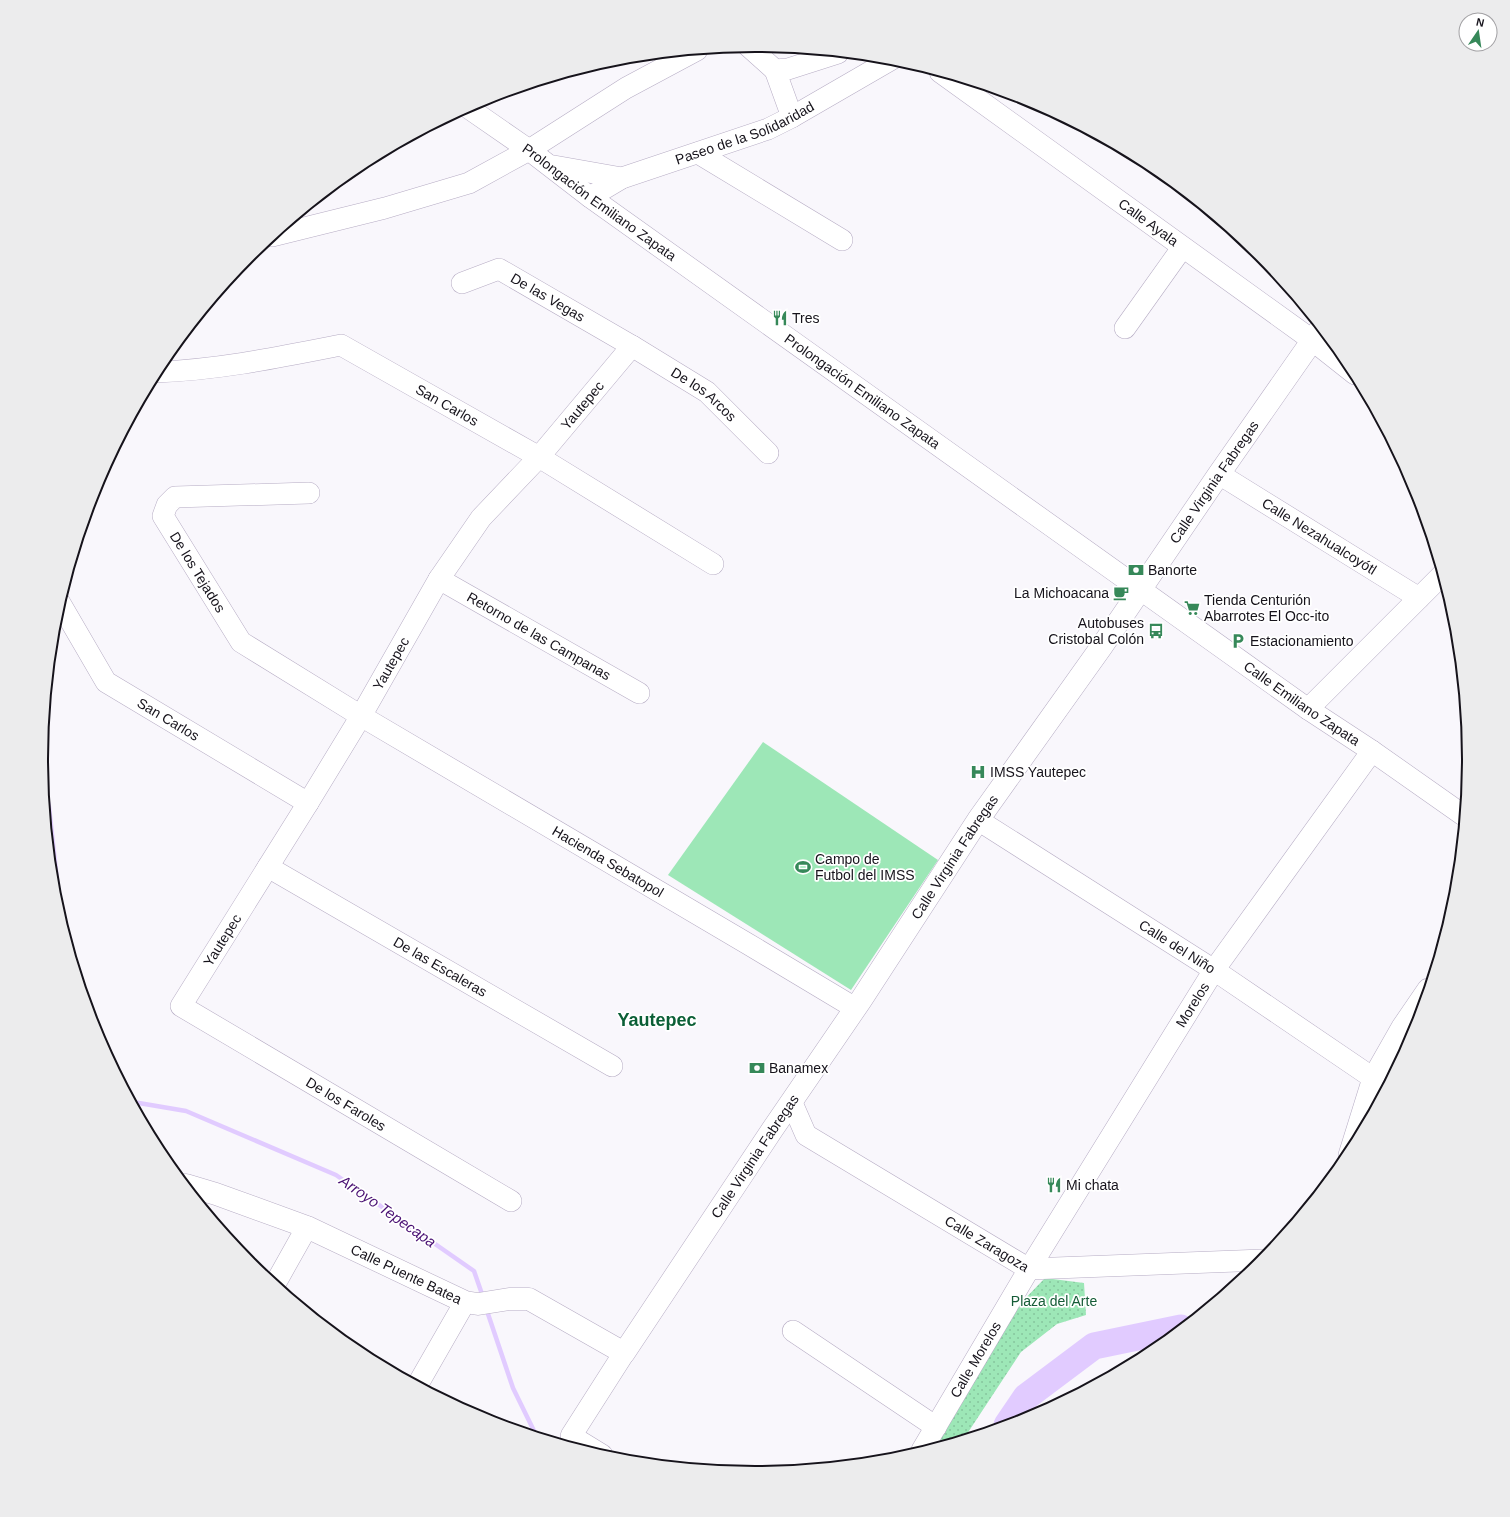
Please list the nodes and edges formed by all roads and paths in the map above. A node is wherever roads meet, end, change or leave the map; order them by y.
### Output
1 (755, 52) edge
2 (687, 55) edge
3 (829, 56) edge
4 (884, 64) edge
5 (775, 70) junction
6 (951, 80) edge
7 (472, 110) edge
8 (792, 117) junction
9 (529, 150) junction
10 (698, 153) junction
11 (550, 166) junction
12 (622, 178) junction
13 (590, 197) junction
14 (282, 234) edge
15 (842, 240) dead end
16 (1182, 248) junction
17 (462, 283) dead end
18 (1125, 328) dead end
19 (1316, 334) edge
20 (632, 346) junction
21 (1331, 349) edge
22 (163, 372) edge
23 (768, 453) dead end
24 (539, 457) junction
25 (1219, 474) junction
26 (310, 494) dead end
27 (713, 564) dead end
28 (1439, 578) edge
29 (439, 579) junction
30 (1142, 589) junction
31 (1419, 598) junction
32 (64, 610) edge
33 (639, 692) dead end
34 (1308, 709) junction
35 (360, 716) junction
36 (1372, 751) junction
37 (308, 803) junction
38 (1459, 812) edge
39 (978, 820) junction
40 (268, 867) junction
41 (1214, 970) junction
42 (1417, 1005) edge
43 (181, 1006) joint
44 (855, 1008) junction
45 (612, 1066) dead end
46 (1373, 1078) junction
47 (792, 1103) junction
48 (1358, 1127) edge
49 (772, 1130) junction
50 (806, 1135) junction
51 (193, 1187) edge
52 (510, 1201) dead end
53 (307, 1227) junction
54 (1252, 1260) edge
55 (1029, 1269) junction
56 (278, 1279) edge
57 (472, 1303) junction
58 (793, 1331) dead end
59 (624, 1353) junction
60 (420, 1381) edge
61 (936, 1427) junction
62 (583, 1444) edge
63 (926, 1444) edge

1 - 5 street
2 - 9 street
3 - 5 street
4 - 8 street, Paseo de la Solidaridad
5 - 8 street
6 - 16 street, Calle Ayala
7 - 9 street, Prolongación Emiliano Zapata
8 - 10 street, Paseo de la Solidaridad
9 - 11 street, Prolongación Emiliano Zapata
9 - 14 street
10 - 12 street, Paseo de la Solidaridad
10 - 15 street
11 - 12 street
11 - 13 street, Prolongación Emiliano Zapata
12 - 13 street, Paseo de la Solidaridad
13 - 30 street, Prolongación Emiliano Zapata
16 - 18 street
16 - 19 street, Calle Ayala
17 - 20 street, De las Vegas
19 - 21 street, Calle Ayala
19 - 25 main road, Calle Virginia Fabregas
20 - 23 street, De los Arcos
20 - 24 street, Yautepec
22 - 24 street, San Carlos
24 - 27 street, San Carlos
24 - 29 street, Yautepec
25 - 30 main road, Calle Virginia Fabregas
25 - 31 street, Calle Nezahualcoyótl
26 - 35 street, De los Tejados
28 - 31 street
29 - 33 street, Retorno de las Campanas
29 - 35 street, Yautepec
30 - 34 street, Calle Emiliano Zapata
30 - 39 main road, Calle Virginia Fabregas
31 - 34 street
32 - 37 street, San Carlos
34 - 36 street, Calle Emiliano Zapata
35 - 37 street, Yautepec
35 - 44 street, Hacienda Sebatopol
36 - 38 street, Calle Emiliano Zapata
36 - 41 street, Morelos
37 - 40 street, Yautepec
39 - 41 street, Calle del Niño
39 - 44 main road, Calle Virginia Fabregas
40 - 43 street, Yautepec
40 - 45 street, De las Escaleras
41 - 46 street, Calle del Niño
41 - 55 street, Morelos
42 - 46 street
43 - 52 street, De los Faroles
44 - 47 main road, Calle Virginia Fabregas
46 - 48 street
47 - 49 main road, Calle Virginia Fabregas
47 - 50 street
49 - 50 street, Calle Zaragoza
49 - 59 main road, Calle Virginia Fabregas
50 - 55 street, Calle Zaragoza
51 - 53 main road, Calle Puente Batea
53 - 56 street
53 - 57 main road, Calle Puente Batea
54 - 55 street, Calle Zaragoza
55 - 61 street, Calle Morelos
57 - 59 main road, Calle Puente Batea
57 - 60 street
58 - 61 street
59 - 62 street
61 - 63 street, Calle Morelos

